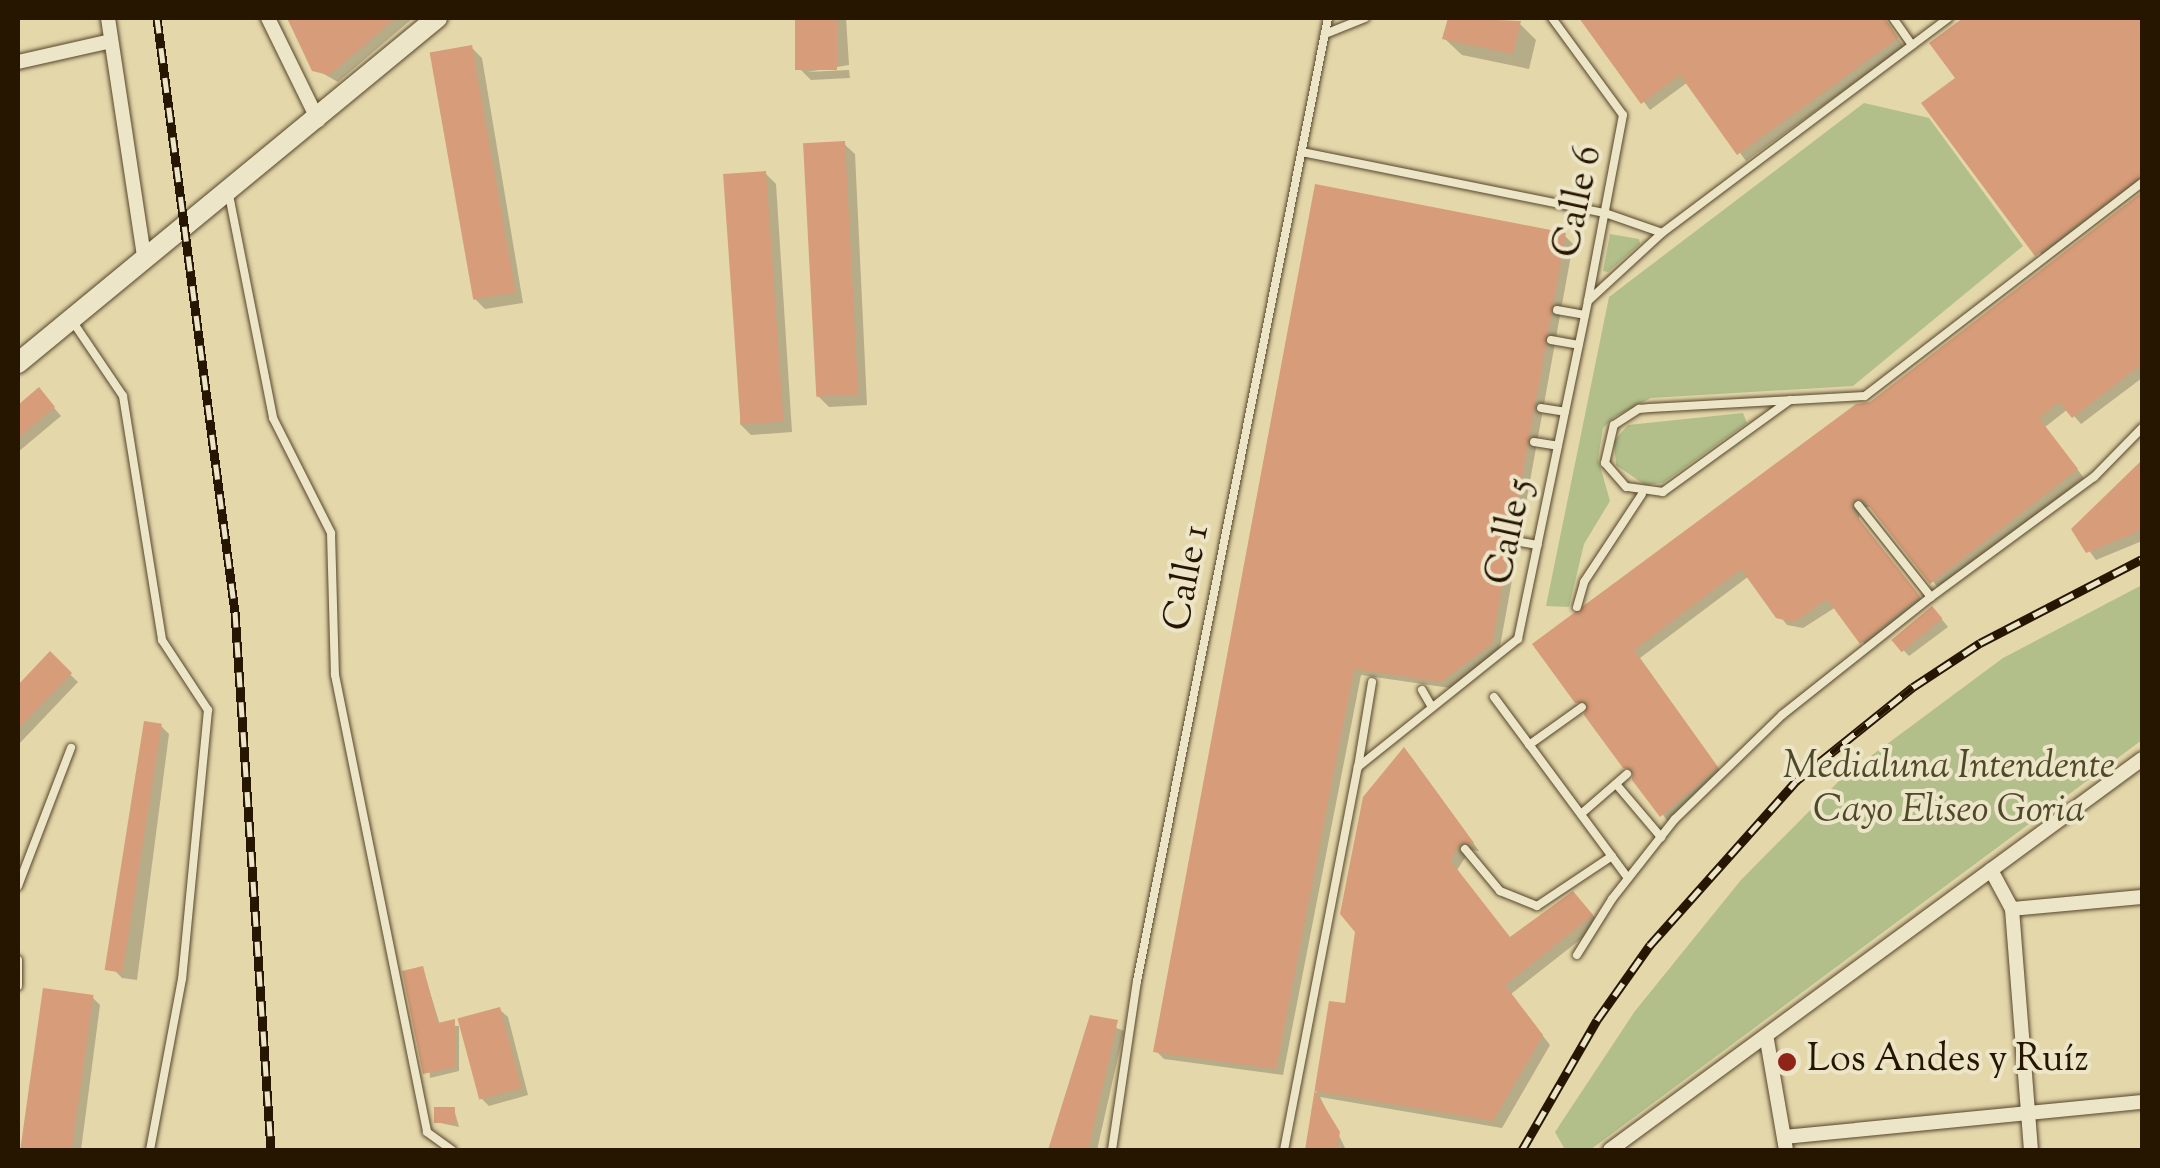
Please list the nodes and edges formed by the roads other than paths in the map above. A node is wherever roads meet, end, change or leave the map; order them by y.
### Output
1 (108, 18) edge
2 (268, 18) edge
3 (437, 18) edge
4 (1328, 18) edge
5 (1364, 18) edge
6 (1552, 18) edge
7 (1894, 18) edge
8 (1948, 18) edge
9 (1325, 34) junction
10 (112, 41) junction
11 (1912, 45) junction
12 (18, 62) edge
13 (318, 120) junction
14 (1302, 152) junction
15 (2142, 182) edge
16 (228, 188) junction
17 (1604, 212) junction
18 (1662, 233) junction
19 (144, 257) junction
20 (1588, 301) junction
21 (1557, 310) dead end
22 (1585, 315) junction
23 (70, 318) junction
24 (1551, 340) dead end
25 (1579, 345) junction
26 (18, 363) edge
27 (1790, 400) junction
28 (1542, 408) dead end
29 (1565, 412) junction
30 (2142, 428) edge
31 (1534, 442) dead end
32 (1558, 446) junction
33 (1642, 494) junction
34 (1858, 505) dead end
35 (1515, 541) dead end
36 (1538, 545) junction
37 (1930, 597) junction
38 (1577, 607) dead end
39 (1372, 682) dead end
40 (1422, 690) dead end
41 (1494, 697) dead end
42 (1432, 707) junction
43 (1582, 707) dead end
44 (1530, 745) junction
45 (71, 748) dead end
46 (2142, 759) edge
47 (1358, 767) junction
48 (1627, 774) dead end
49 (1616, 784) junction
50 (1581, 814) junction
51 (1661, 837) junction
52 (1465, 850) dead end
53 (1612, 856) junction
54 (1991, 870) junction
55 (1628, 878) junction
56 (18, 886) edge
57 (2142, 897) edge
58 (2012, 909) junction
59 (1577, 955) dead end
60 (18, 960) edge
61 (18, 986) edge
62 (1767, 1040) junction
63 (2142, 1102) edge
64 (2026, 1114) junction
65 (1785, 1144) edge
66 (150, 1150) edge
67 (452, 1150) edge
68 (1112, 1150) edge
69 (1284, 1150) edge
70 (1610, 1150) edge
71 (2030, 1150) edge

1 - 10 street
2 - 13 street
3 - 13 street
4 - 9 lane, Calle 1
5 - 9 lane
6 - 17 lane, Calle 6
7 - 11 lane
8 - 11 lane
9 - 14 lane, Calle 1
10 - 12 street
10 - 19 street
11 - 18 lane
13 - 16 street
14 - 17 lane
14 - 68 lane, Calle 1
15 - 27 lane
16 - 19 street
16 - 67 lane
17 - 18 lane
17 - 20 lane, Calle 6
18 - 20 lane
19 - 23 street
20 - 22 lane, Calle 5
21 - 22 lane
22 - 25 lane, Calle 5
23 - 26 street
23 - 66 lane
24 - 25 lane
25 - 29 lane, Calle 5
27 - 33 lane
27 - 33 lane
28 - 29 lane
29 - 32 lane, Calle 5
30 - 37 lane
31 - 32 lane
32 - 36 lane, Calle 5
33 - 38 lane
34 - 37 lane
35 - 36 lane
36 - 42 lane, Calle 5
37 - 51 lane
39 - 47 lane
40 - 42 lane
41 - 44 lane
42 - 47 lane, Calle 5
43 - 44 lane
44 - 50 lane
45 - 56 lane
46 - 54 street
47 - 69 lane
48 - 49 lane
49 - 50 lane
49 - 51 lane
50 - 53 lane
51 - 55 lane
52 - 53 lane
53 - 55 lane
54 - 58 street
54 - 62 street
55 - 59 lane
57 - 58 street
58 - 64 street
60 - 61 lane
62 - 65 street
62 - 70 street
63 - 64 street
64 - 65 street
64 - 71 street

